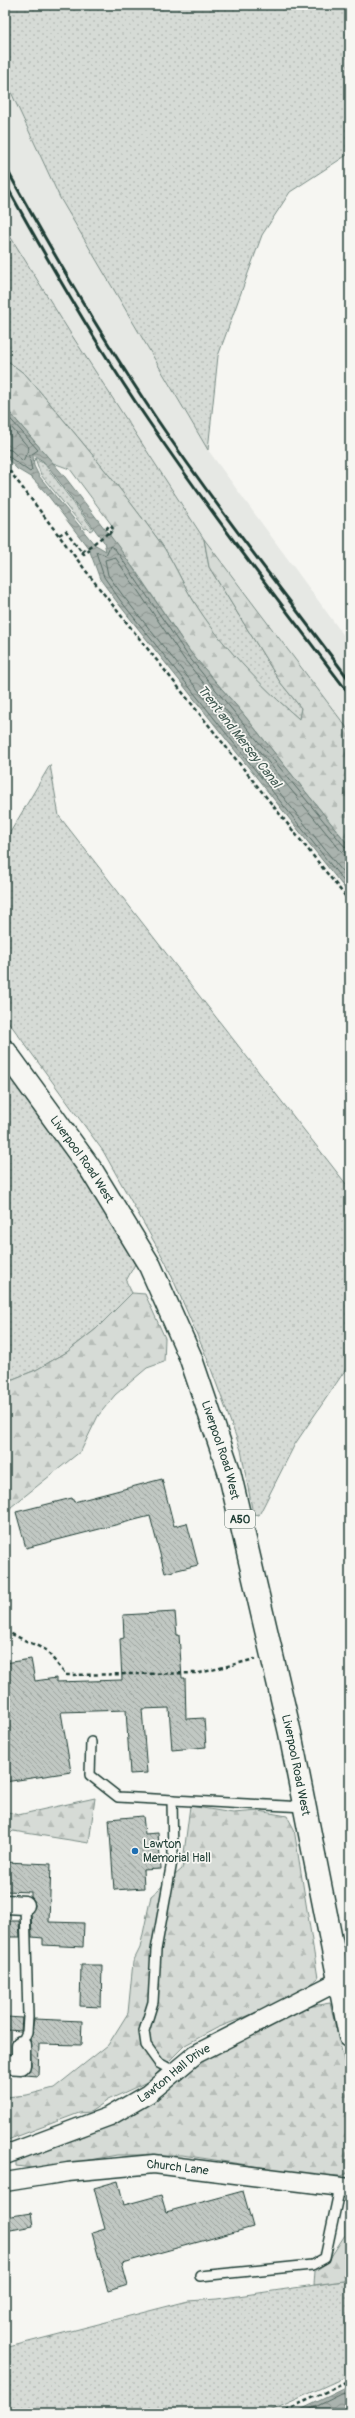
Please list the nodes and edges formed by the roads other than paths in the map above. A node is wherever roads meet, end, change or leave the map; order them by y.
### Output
1 (5, 1051) edge
2 (91, 1742) dead end
3 (172, 1800) junction
4 (304, 1807) junction
5 (5, 1904) edge
6 (25, 1905) joint
7 (339, 1981) junction
8 (350, 2036) edge
9 (21, 2045) joint
10 (5, 2064) edge
11 (175, 2072) junction
12 (5, 2155) edge
13 (8, 2177) edge
14 (345, 2187) edge
15 (200, 2276) dead end

1 - 4 main road, Liverpool Road West / A50
2 - 3 lane
3 - 4 lane
3 - 11 lane
4 - 7 main road, Liverpool Road West / A50
5 - 6 street
6 - 9 lane
7 - 8 main road, Liverpool Road West / A50
7 - 11 street, Lawton Hall Drive
9 - 10 street
11 - 12 street, Lawton Hall Drive
13 - 14 street, Church Lane
14 - 15 lane

